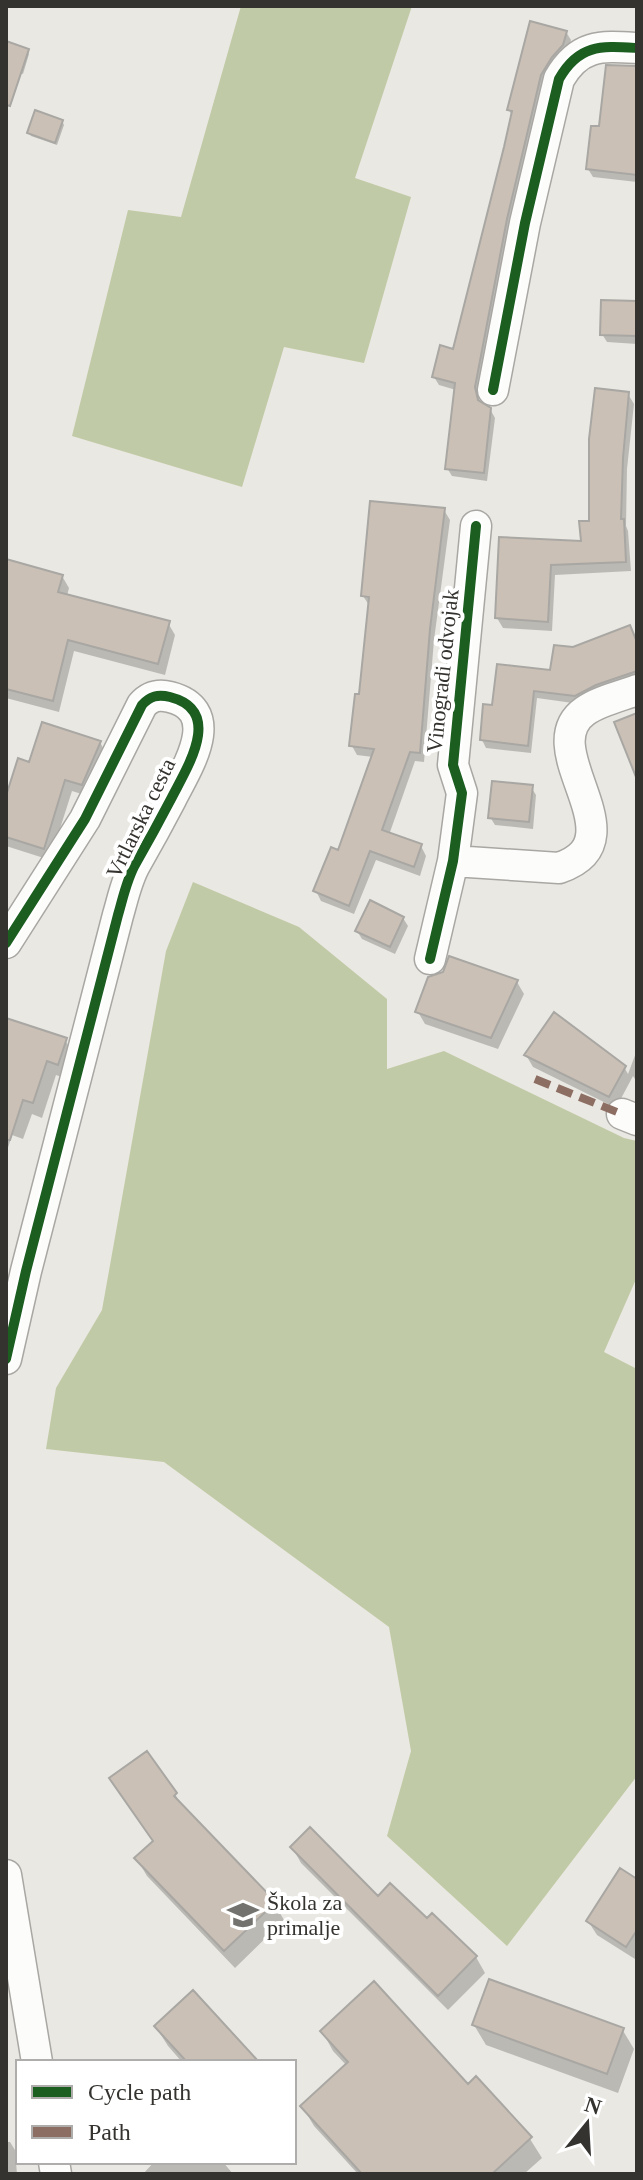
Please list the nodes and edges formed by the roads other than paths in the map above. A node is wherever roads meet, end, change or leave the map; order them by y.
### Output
1 (637, 48) edge
2 (493, 390) dead end
3 (476, 526) dead end
4 (637, 690) edge
5 (453, 861) junction
6 (6, 943) edge
7 (430, 959) dead end
8 (6, 1359) edge
9 (6, 1875) edge
10 (37, 2060) edge

1 - 2 street
3 - 5 street, Vinogradi odvojak
4 - 5 street
5 - 7 street, Vinogradi odvojak
6 - 8 street, Vrtlarska cesta
9 - 10 street

